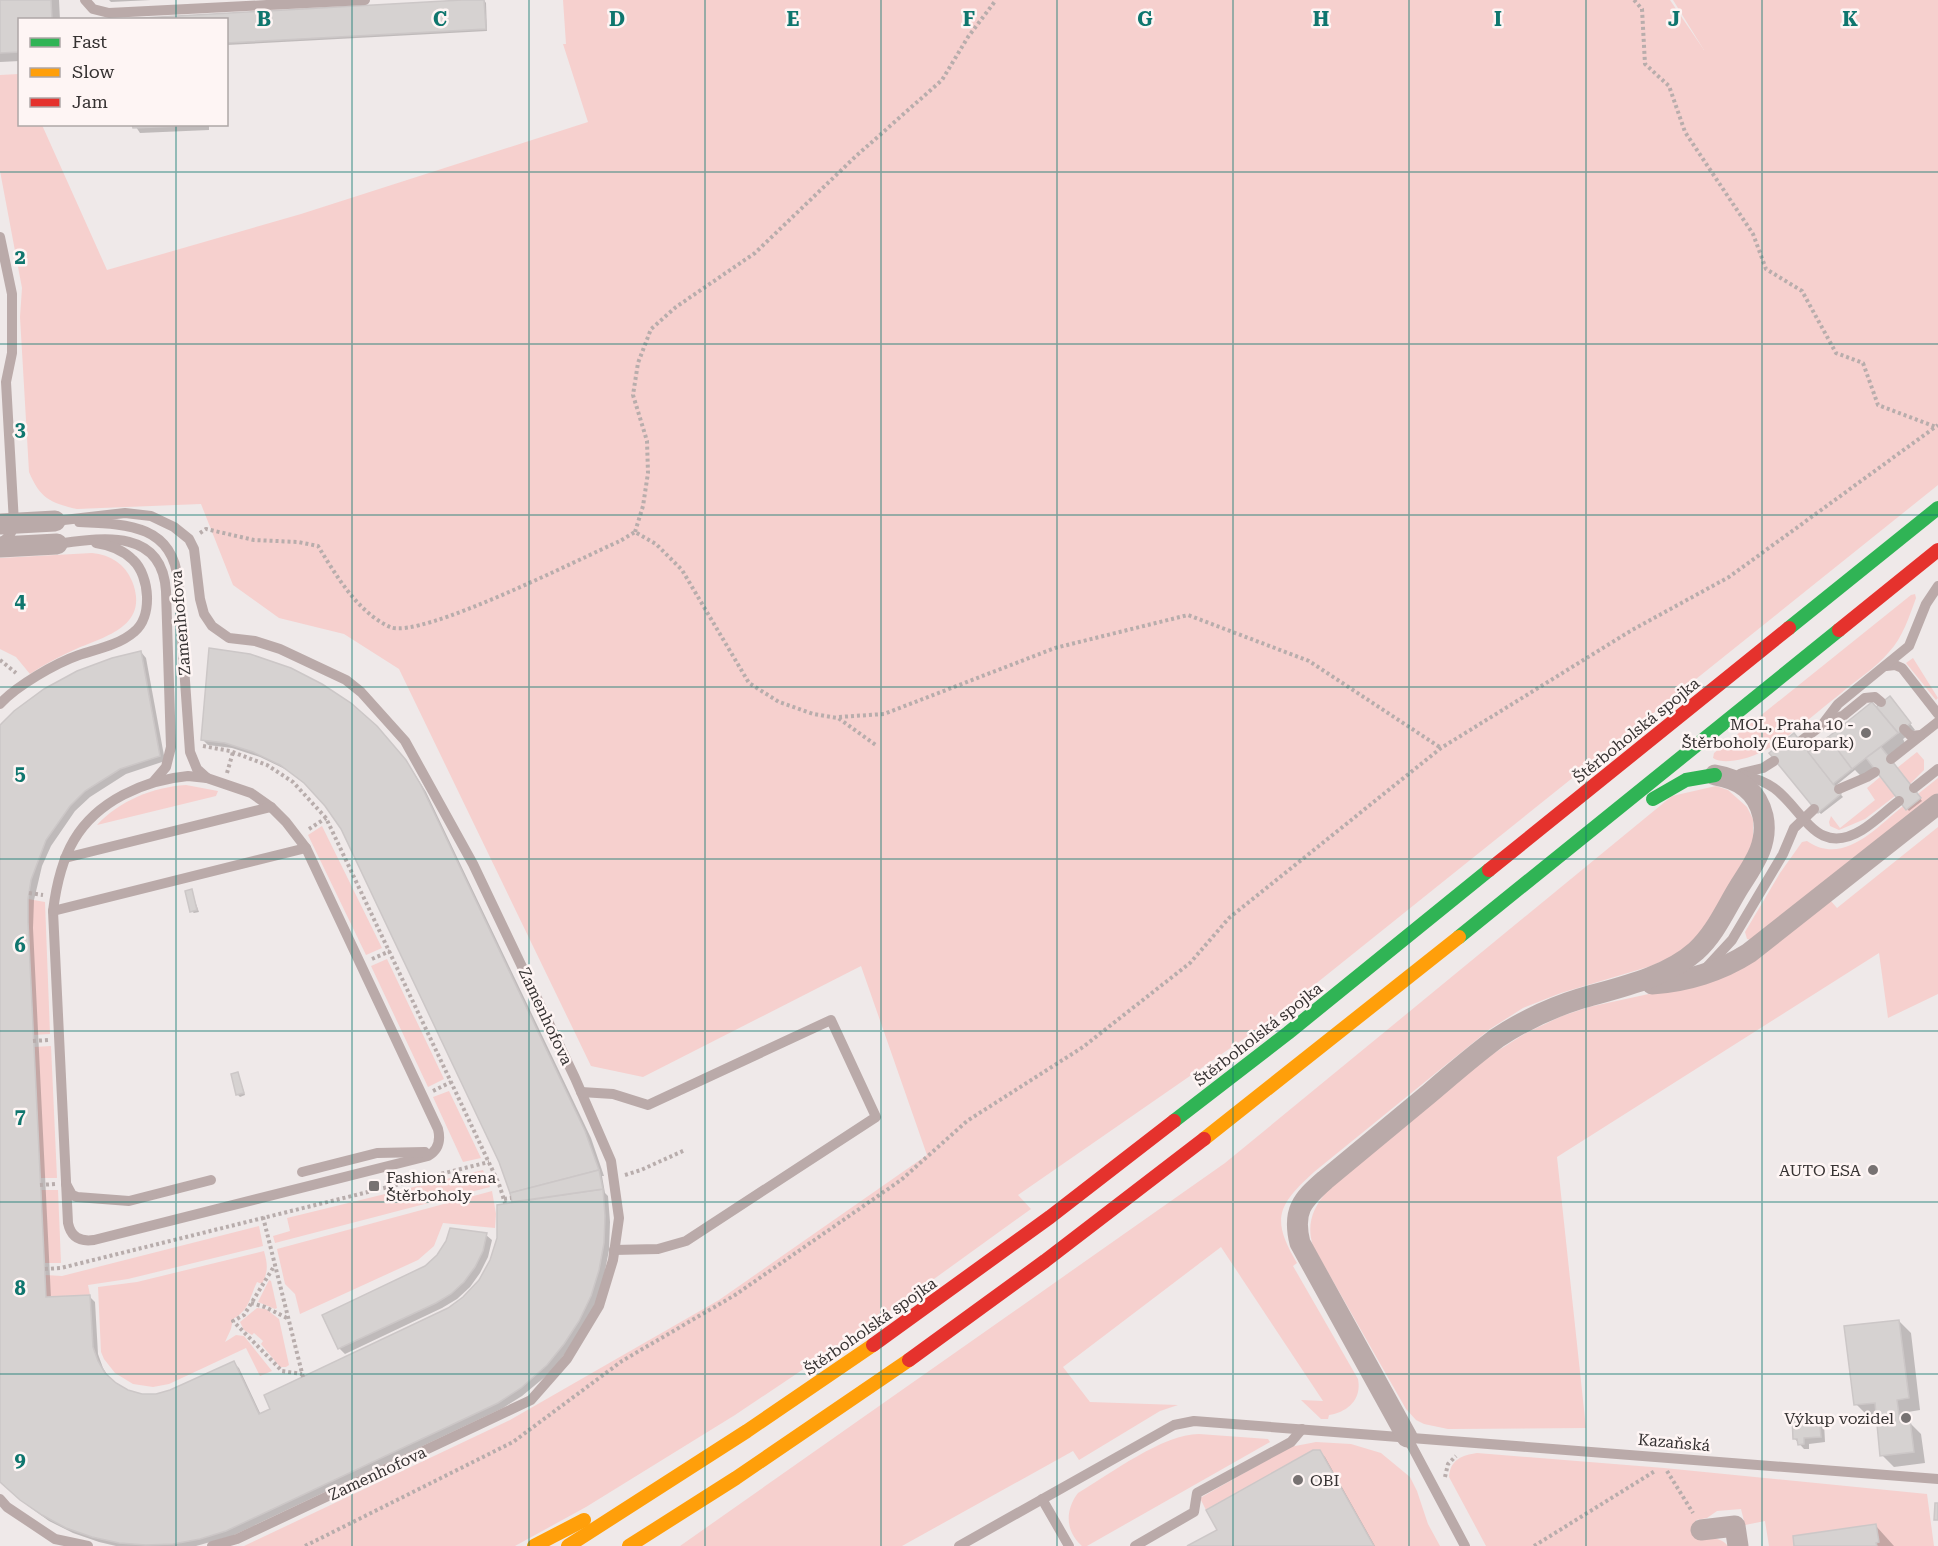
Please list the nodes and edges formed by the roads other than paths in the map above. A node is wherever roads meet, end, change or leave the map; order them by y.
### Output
1 (85, 0) edge
2 (365, 0) edge
3 (0, 237) edge
4 (0, 278) edge
5 (11, 290) junction
6 (0, 304) edge
7 (12, 352) junction
8 (0, 367) edge
9 (0, 460) edge
10 (11, 468) junction
11 (1938, 508) edge
12 (55, 521) junction
13 (7, 523) edge
14 (57, 544) junction
15 (0, 545) edge
16 (1938, 550) edge
17 (1938, 586) edge
18 (1885, 666) junction
19 (1881, 702) dead end
20 (0, 704) edge
21 (1938, 714) edge
22 (1938, 722) edge
23 (1822, 725) junction
24 (1904, 729) dead end
25 (1921, 735) junction
26 (1801, 741) dead end
27 (1891, 759) dead end
28 (1774, 761) dead end
29 (1938, 769) edge
30 (1875, 772) dead end
31 (1740, 774) junction
32 (1715, 775) junction
33 (207, 778) junction
34 (153, 782) junction
35 (1914, 788) dead end
36 (1839, 789) dead end
37 (1899, 801) dead end
38 (1938, 804) edge
39 (271, 807) junction
40 (1814, 809) dead end
41 (1803, 818) junction
42 (306, 848) junction
43 (65, 858) junction
44 (53, 911) junction
45 (1472, 926) junction
46 (1685, 978) junction
47 (1628, 986) junction
48 (581, 1092) junction
49 (439, 1140) junction
50 (302, 1172) dead end
51 (211, 1180) dead end
52 (66, 1184) junction
53 (614, 1250) junction
54 (1302, 1429) junction
55 (1407, 1437) junction
56 (704, 1460) junction
57 (1938, 1479) edge
58 (0, 1499) edge
59 (1042, 1499) junction
60 (1701, 1530) road end
61 (88, 1546) edge
62 (212, 1546) edge
63 (534, 1546) edge
64 (568, 1546) edge
65 (629, 1546) edge
66 (959, 1546) edge
67 (1069, 1546) edge
68 (1135, 1546) edge
69 (1465, 1546) edge
70 (1738, 1546) edge

1 - 2 lane
3 - 5 lane
4 - 5 lane
5 - 6 lane
5 - 7 lane
7 - 8 lane
7 - 10 lane
9 - 10 lane
10 - 13 lane
11 - 56 highway, Štěrboholská spojka
12 - 13 street, Zamenhofova
12 - 33 lane, Zamenhofova
12 - 48 lane, Zamenhofova
13 - 15 lane
14 - 15 street, Zamenhofova
14 - 20 lane, Zamenhofova
14 - 34 lane, Zamenhofova
16 - 45 highway
17 - 18 lane
18 - 21 lane
18 - 23 lane
19 - 23 lane
22 - 25 lane
23 - 26 lane
24 - 25 lane
25 - 27 lane
28 - 31 lane
29 - 35 lane
30 - 36 lane
31 - 32 lane
31 - 41 lane
32 - 45 highway
32 - 47 street
33 - 34 lane
33 - 39 lane
34 - 43 lane
37 - 41 lane
38 - 46 street
39 - 42 lane
39 - 43 lane
40 - 41 lane
41 - 46 lane
42 - 44 lane
42 - 49 lane
43 - 44 lane
44 - 52 lane
45 - 65 highway
46 - 47 street
47 - 55 street
48 - 53 lane, Zamenhofova
48 - 53 lane
49 - 50 lane
49 - 52 lane
51 - 52 lane
53 - 62 lane, Zamenhofova
54 - 55 lane, Kazaňská
54 - 59 lane, Kazaňská
54 - 68 lane
55 - 57 lane, Kazaňská
55 - 69 lane
56 - 63 highway
56 - 64 highway, Štěrboholská spojka
58 - 61 lane
59 - 66 lane, Kazaňská
59 - 67 lane
60 - 70 street

